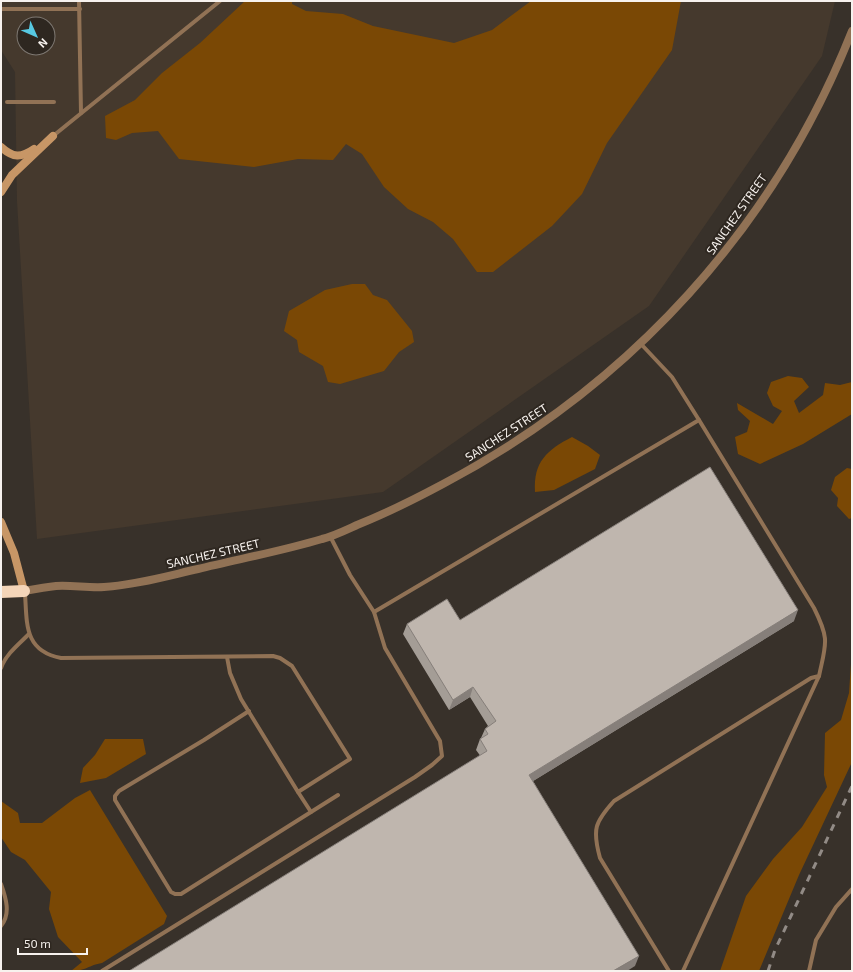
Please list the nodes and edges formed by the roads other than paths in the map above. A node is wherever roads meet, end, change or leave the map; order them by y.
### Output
1 (79, 1) edge
2 (220, 1) edge
3 (1, 9) edge
4 (80, 9) junction
5 (852, 31) edge
6 (7, 102) dead end
7 (54, 102) dead end
8 (81, 113) junction
9 (53, 136) junction
10 (1, 147) edge
11 (1, 192) edge
12 (641, 344) junction
13 (700, 420) junction
14 (1, 522) edge
15 (330, 536) junction
16 (24, 590) junction
17 (1, 592) edge
18 (1, 598) edge
19 (374, 612) junction
20 (29, 634) junction
21 (227, 657) junction
22 (1, 668) edge
23 (819, 676) junction
24 (248, 710) junction
25 (298, 792) junction
26 (338, 794) dead end
27 (311, 812) junction
28 (1, 884) edge
29 (852, 889) edge
30 (1, 926) edge
31 (102, 971) edge
32 (669, 971) edge
33 (683, 971) edge
34 (809, 971) edge

1 - 4 lane
2 - 8 lane
3 - 4 lane
4 - 8 lane
5 - 12 street, SANCHEZ STREET
6 - 7 lane
8 - 9 lane
9 - 10 street
9 - 11 street
12 - 13 lane
12 - 15 street, SANCHEZ STREET
13 - 19 lane
13 - 23 lane
14 - 16 street
15 - 16 street, SANCHEZ STREET
15 - 19 lane
16 - 17 highway
16 - 18 street, SANCHEZ STREET
16 - 20 lane
19 - 31 lane
20 - 21 lane
20 - 22 lane
21 - 24 lane
21 - 25 lane
23 - 32 lane
23 - 33 lane
24 - 25 lane
24 - 27 lane
25 - 27 lane
26 - 27 lane
28 - 30 lane
29 - 34 lane

